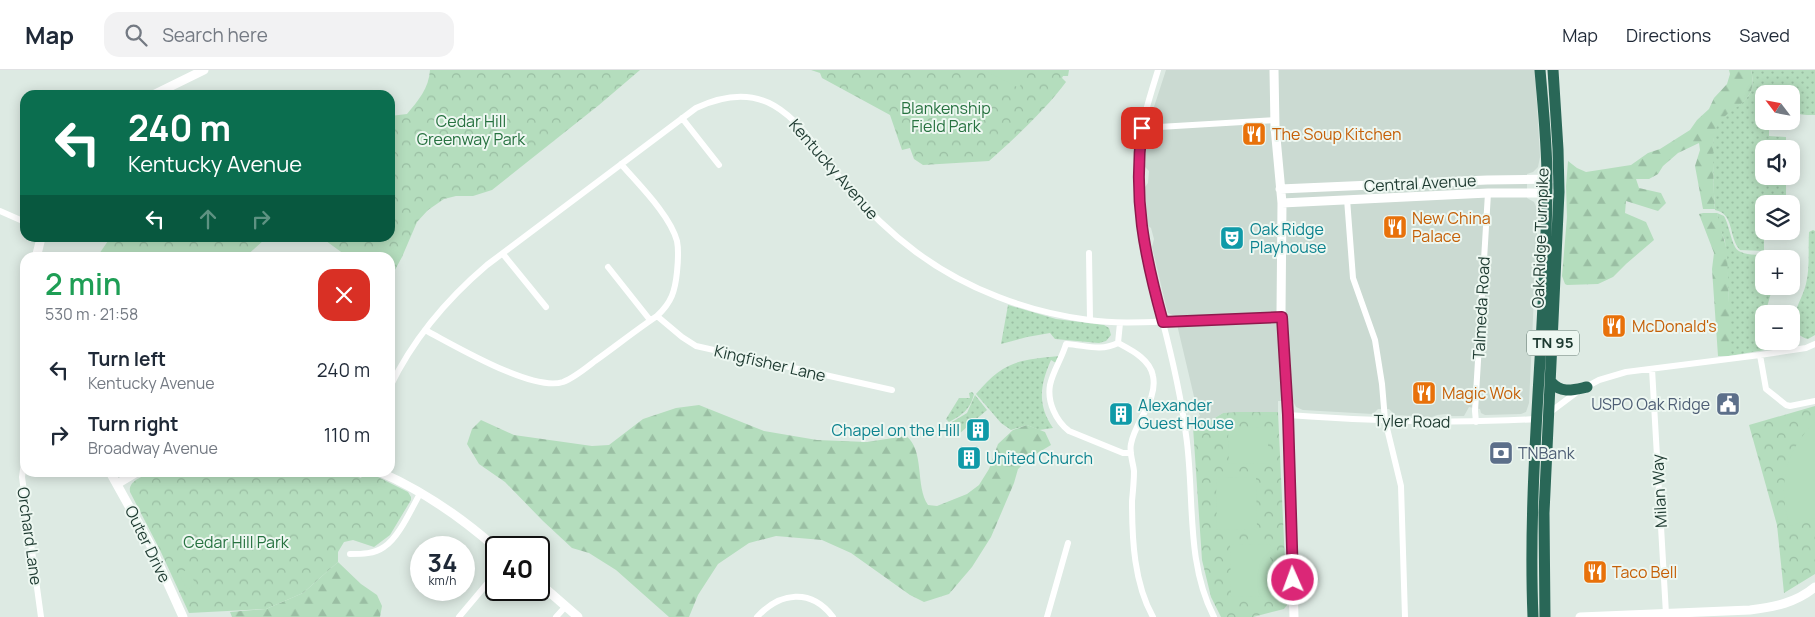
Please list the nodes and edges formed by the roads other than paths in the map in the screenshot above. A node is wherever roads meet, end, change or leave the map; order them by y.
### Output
1 (204, 70) edge
2 (1158, 70) edge
3 (1274, 70) edge
4 (1540, 70) edge
5 (1553, 70) edge
6 (164, 90) edge
7 (682, 118) junction
8 (1275, 120) junction
9 (1142, 128) junction
10 (621, 164) junction
11 (719, 165) dead end
12 (1547, 179) junction
13 (1559, 179) junction
14 (1487, 180) junction
15 (1434, 182) junction
16 (1346, 186) junction
17 (1306, 188) junction
18 (1280, 190) junction
19 (1559, 192) junction
20 (1546, 193) junction
21 (1488, 194) junction
22 (1436, 196) junction
23 (1346, 200) junction
24 (1306, 202) junction
25 (1282, 203) junction
26 (0, 211) edge
27 (20, 220) edge
28 (1090, 253) dead end
29 (503, 254) junction
30 (608, 266) dead end
31 (546, 307) dead end
32 (657, 316) junction
33 (1282, 317) junction
34 (650, 320) junction
35 (1090, 320) junction
36 (1120, 322) junction
37 (1163, 322) junction
38 (425, 330) junction
39 (1118, 343) junction
40 (1815, 344) edge
41 (1760, 355) junction
42 (1652, 369) junction
43 (395, 376) edge
44 (1551, 382) junction
45 (1588, 387) junction
46 (892, 390) dead end
47 (1815, 401) edge
48 (1548, 414) junction
49 (1288, 415) junction
50 (1537, 419) junction
51 (1385, 420) junction
52 (1476, 422) junction
53 (1131, 453) junction
54 (22, 477) edge
55 (113, 477) edge
56 (129, 477) edge
57 (390, 477) edge
58 (117, 484) junction
59 (421, 492) junction
60 (485, 539) edge
61 (1068, 544) dead end
62 (350, 554) dead end
63 (485, 586) edge
64 (1815, 587) edge
65 (550, 592) edge
66 (566, 606) junction
67 (1666, 614) junction
68 (41, 617) edge
69 (183, 617) edge
70 (459, 617) edge
71 (556, 617) edge
72 (578, 617) edge
73 (757, 617) edge
74 (833, 617) edge
75 (1047, 617) edge
76 (1153, 617) edge
77 (1214, 617) edge
78 (1292, 617) edge
79 (1405, 617) edge
80 (1533, 617) edge
81 (1545, 617) edge
82 (1580, 617) edge

1 - 6 street
2 - 9 street
3 - 8 street
4 - 12 highway, Oak Ridge Turnpike / TN 95
5 - 13 highway, Oak Ridge Turnpike / TN 95
7 - 10 street, Kentucky Avenue
7 - 11 street
7 - 35 street, Kentucky Avenue
8 - 9 street
8 - 18 street
9 - 37 street
10 - 29 street, Kentucky Avenue
10 - 32 street
12 - 13 street, Central Avenue
12 - 14 street, Central Avenue
12 - 20 highway, Oak Ridge Turnpike / TN 95
13 - 19 highway, Oak Ridge Turnpike / TN 95
14 - 15 street, Central Avenue
14 - 21 street
15 - 16 street, Central Avenue
15 - 22 street
16 - 17 street, Central Avenue
16 - 23 street
17 - 18 street, Central Avenue
17 - 24 street
18 - 25 street
19 - 20 street, Central Avenue
19 - 44 highway, Oak Ridge Turnpike / TN 95
20 - 21 street, Central Avenue
20 - 50 highway, Oak Ridge Turnpike / TN 95
21 - 22 street, Central Avenue
21 - 52 street, Talmeda Road
22 - 23 street, Central Avenue
23 - 24 street, Central Avenue
23 - 51 street
24 - 25 street, Central Avenue
25 - 33 street
26 - 27 street
28 - 35 street
29 - 31 street
29 - 38 street, Kentucky Avenue
30 - 34 street
32 - 34 street
32 - 46 street, Kingfisher Lane
33 - 37 street, Kentucky Avenue
33 - 49 street
34 - 38 street
35 - 36 street, Kentucky Avenue
36 - 37 street, Kentucky Avenue
36 - 39 street
37 - 77 street
38 - 43 street, Kentucky Avenue
39 - 53 street
39 - 53 street
40 - 41 street
41 - 42 street
41 - 47 street
42 - 45 street
42 - 67 street, Milan Way
44 - 45 highway
44 - 48 highway, Oak Ridge Turnpike / TN 95
45 - 48 street
48 - 50 highway
48 - 81 highway, Oak Ridge Turnpike / TN 95
49 - 51 street, Tyler Road
49 - 78 street
50 - 52 street, Tyler Road
50 - 80 highway, Oak Ridge Turnpike / TN 95
51 - 52 street, Tyler Road
51 - 79 street
53 - 76 street
54 - 68 street, Orchard Lane
55 - 58 street, Outer Drive
56 - 58 street
57 - 59 street
58 - 69 street, Outer Drive
59 - 60 street
59 - 62 street
61 - 75 street
63 - 70 street
64 - 67 street
65 - 66 street
66 - 71 street
66 - 72 street
67 - 82 street
73 - 74 street

